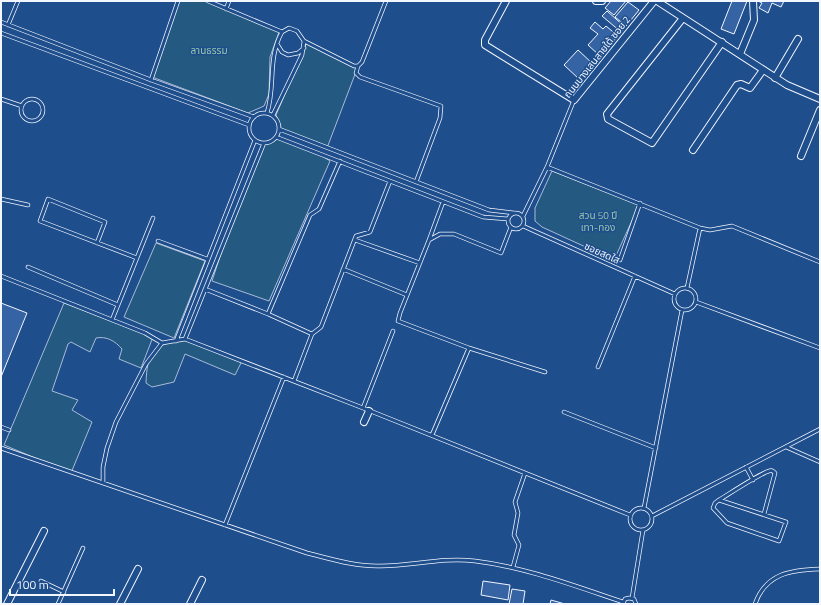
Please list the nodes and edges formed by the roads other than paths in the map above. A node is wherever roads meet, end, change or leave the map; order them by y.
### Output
1 (18, 1) edge
2 (178, 1) edge
3 (208, 1) edge
4 (229, 1) edge
5 (386, 1) edge
6 (506, 1) edge
7 (596, 1) edge
8 (602, 1) edge
9 (654, 1) edge
10 (657, 1) edge
11 (753, 1) edge
12 (226, 9) junction
13 (683, 18) junction
14 (1, 22) edge
15 (8, 25) junction
16 (282, 32) junction
17 (1, 33) edge
18 (798, 39) dead end
19 (304, 41) junction
20 (722, 42) junction
21 (277, 44) junction
22 (304, 48) junction
23 (740, 54) junction
24 (358, 66) junction
25 (763, 70) junction
26 (775, 78) junction
27 (151, 80) junction
28 (1, 99) edge
29 (820, 99) edge
30 (574, 100) junction
31 (22, 106) junction
32 (820, 110) edge
33 (267, 113) junction
34 (273, 115) junction
35 (254, 117) junction
36 (249, 126) junction
37 (279, 129) junction
38 (276, 137) junction
39 (255, 140) junction
40 (264, 143) junction
41 (693, 150) dead end
42 (801, 156) dead end
43 (340, 161) junction
44 (547, 167) junction
45 (390, 181) junction
46 (416, 182) junction
47 (1, 199) edge
48 (443, 202) junction
49 (640, 203) junction
50 (28, 205) dead end
51 (514, 213) junction
52 (523, 216) junction
53 (153, 218) dead end
54 (508, 219) junction
55 (522, 226) junction
56 (511, 227) junction
57 (700, 228) junction
58 (355, 240) junction
59 (429, 240) junction
60 (158, 241) dead end
61 (97, 243) junction
62 (137, 258) junction
63 (208, 259) junction
64 (620, 260) dead end
65 (820, 262) edge
66 (420, 263) junction
67 (28, 267) dead end
68 (344, 269) junction
69 (1, 276) edge
70 (635, 276) junction
71 (687, 288) junction
72 (205, 289) junction
73 (675, 294) junction
74 (408, 295) junction
75 (696, 302) junction
76 (118, 305) junction
77 (682, 310) junction
78 (268, 314) junction
79 (112, 320) junction
80 (393, 331) dead end
81 (312, 334) junction
82 (186, 339) junction
83 (176, 341) junction
84 (162, 343) junction
85 (469, 348) junction
86 (820, 348) edge
87 (598, 367) dead end
88 (545, 372) dead end
89 (284, 377) junction
90 (294, 381) junction
91 (366, 409) junction
92 (564, 412) dead end
93 (364, 422) dead end
94 (1, 427) edge
95 (820, 429) edge
96 (9, 430) dead end
97 (432, 435) junction
98 (786, 447) junction
99 (1, 448) edge
100 (656, 448) junction
101 (820, 462) edge
102 (746, 467) junction
103 (525, 473) junction
104 (753, 480) junction
105 (102, 483) junction
106 (719, 500) junction
107 (644, 508) junction
108 (764, 514) junction
109 (630, 515) junction
110 (652, 516) junction
111 (225, 525) junction
112 (643, 530) junction
113 (44, 531) dead end
114 (83, 548) dead end
115 (513, 567) junction
116 (138, 569) dead end
117 (820, 569) edge
118 (202, 580) dead end
119 (41, 581) dead end
120 (64, 592) junction
121 (632, 598) junction
122 (623, 603) edge
123 (7, 604) edge
124 (58, 604) edge
125 (120, 604) edge
126 (190, 604) edge
127 (636, 604) edge
128 (755, 604) edge

1 - 15 lane
2 - 27 lane
3 - 12 lane
4 - 12 lane
5 - 24 lane
6 - 30 street
7 - 8 street
9 - 30 street, ถนนบางเสนสายใต้ ซอย 2
10 - 13 street
11 - 23 street
12 - 16 lane
13 - 20 street
13 - 20 street
14 - 15 lane
15 - 27 lane
16 - 19 lane
16 - 21 lane
17 - 36 lane
18 - 26 street
19 - 22 lane
19 - 24 lane
20 - 23 street
21 - 22 lane
21 - 33 lane
22 - 34 lane
23 - 25 street
24 - 46 lane
25 - 26 street
25 - 41 street
26 - 29 street
27 - 35 lane
28 - 31 lane
30 - 44 lane, ถนนบางเสนสายใต้ ซอย 2
31 - 31 lane
32 - 42 street
33 - 34 lane
33 - 35 lane
34 - 37 lane
35 - 36 lane
36 - 39 lane
37 - 38 lane
37 - 46 lane
38 - 40 lane
38 - 43 lane
39 - 40 lane
39 - 63 lane
40 - 72 lane
43 - 45 lane
43 - 78 lane
44 - 49 lane
44 - 52 lane, ถนนบางเสนสายใต้ ซอย 2
45 - 48 lane
45 - 58 lane
46 - 51 lane
47 - 50 lane
48 - 54 lane
48 - 59 lane
49 - 57 lane
49 - 64 lane
51 - 52 lane
51 - 54 lane
52 - 55 lane
53 - 62 lane
54 - 56 lane
55 - 56 lane, ซอยสดใส
55 - 70 lane, ซอยสดใส
56 - 59 lane
57 - 65 lane
57 - 71 lane
58 - 66 lane
58 - 68 lane
59 - 66 lane
60 - 63 lane
61 - 61 lane
61 - 62 lane
62 - 76 lane
63 - 83 lane
66 - 74 lane
67 - 76 lane
68 - 74 lane
68 - 81 lane
69 - 79 lane
70 - 73 lane, ซอยสดใส
70 - 87 lane
71 - 73 lane
71 - 75 lane
72 - 78 lane
72 - 82 lane
73 - 77 lane
74 - 85 lane
75 - 77 lane
75 - 86 lane
76 - 79 lane
77 - 100 lane
78 - 81 lane
79 - 84 lane
80 - 91 lane
81 - 90 lane
82 - 83 lane
82 - 89 lane
83 - 84 lane
84 - 105 lane
85 - 88 lane
85 - 97 lane
89 - 90 lane
89 - 111 lane
90 - 91 lane
91 - 93 street
91 - 97 lane
92 - 100 lane
94 - 96 lane
95 - 98 lane
97 - 103 lane
98 - 101 lane
98 - 102 lane
99 - 105 lane
100 - 107 lane
102 - 104 lane
102 - 110 lane
103 - 109 lane
103 - 115 lane
104 - 106 lane
104 - 108 lane
105 - 111 lane
106 - 108 lane
106 - 108 lane
107 - 109 lane
107 - 110 lane
109 - 112 lane
110 - 112 lane
111 - 115 lane
112 - 121 lane
113 - 123 street
114 - 120 lane
115 - 122 lane
116 - 125 street
117 - 128 lane
118 - 126 street
119 - 120 lane
120 - 124 lane
121 - 122 lane
121 - 127 lane

